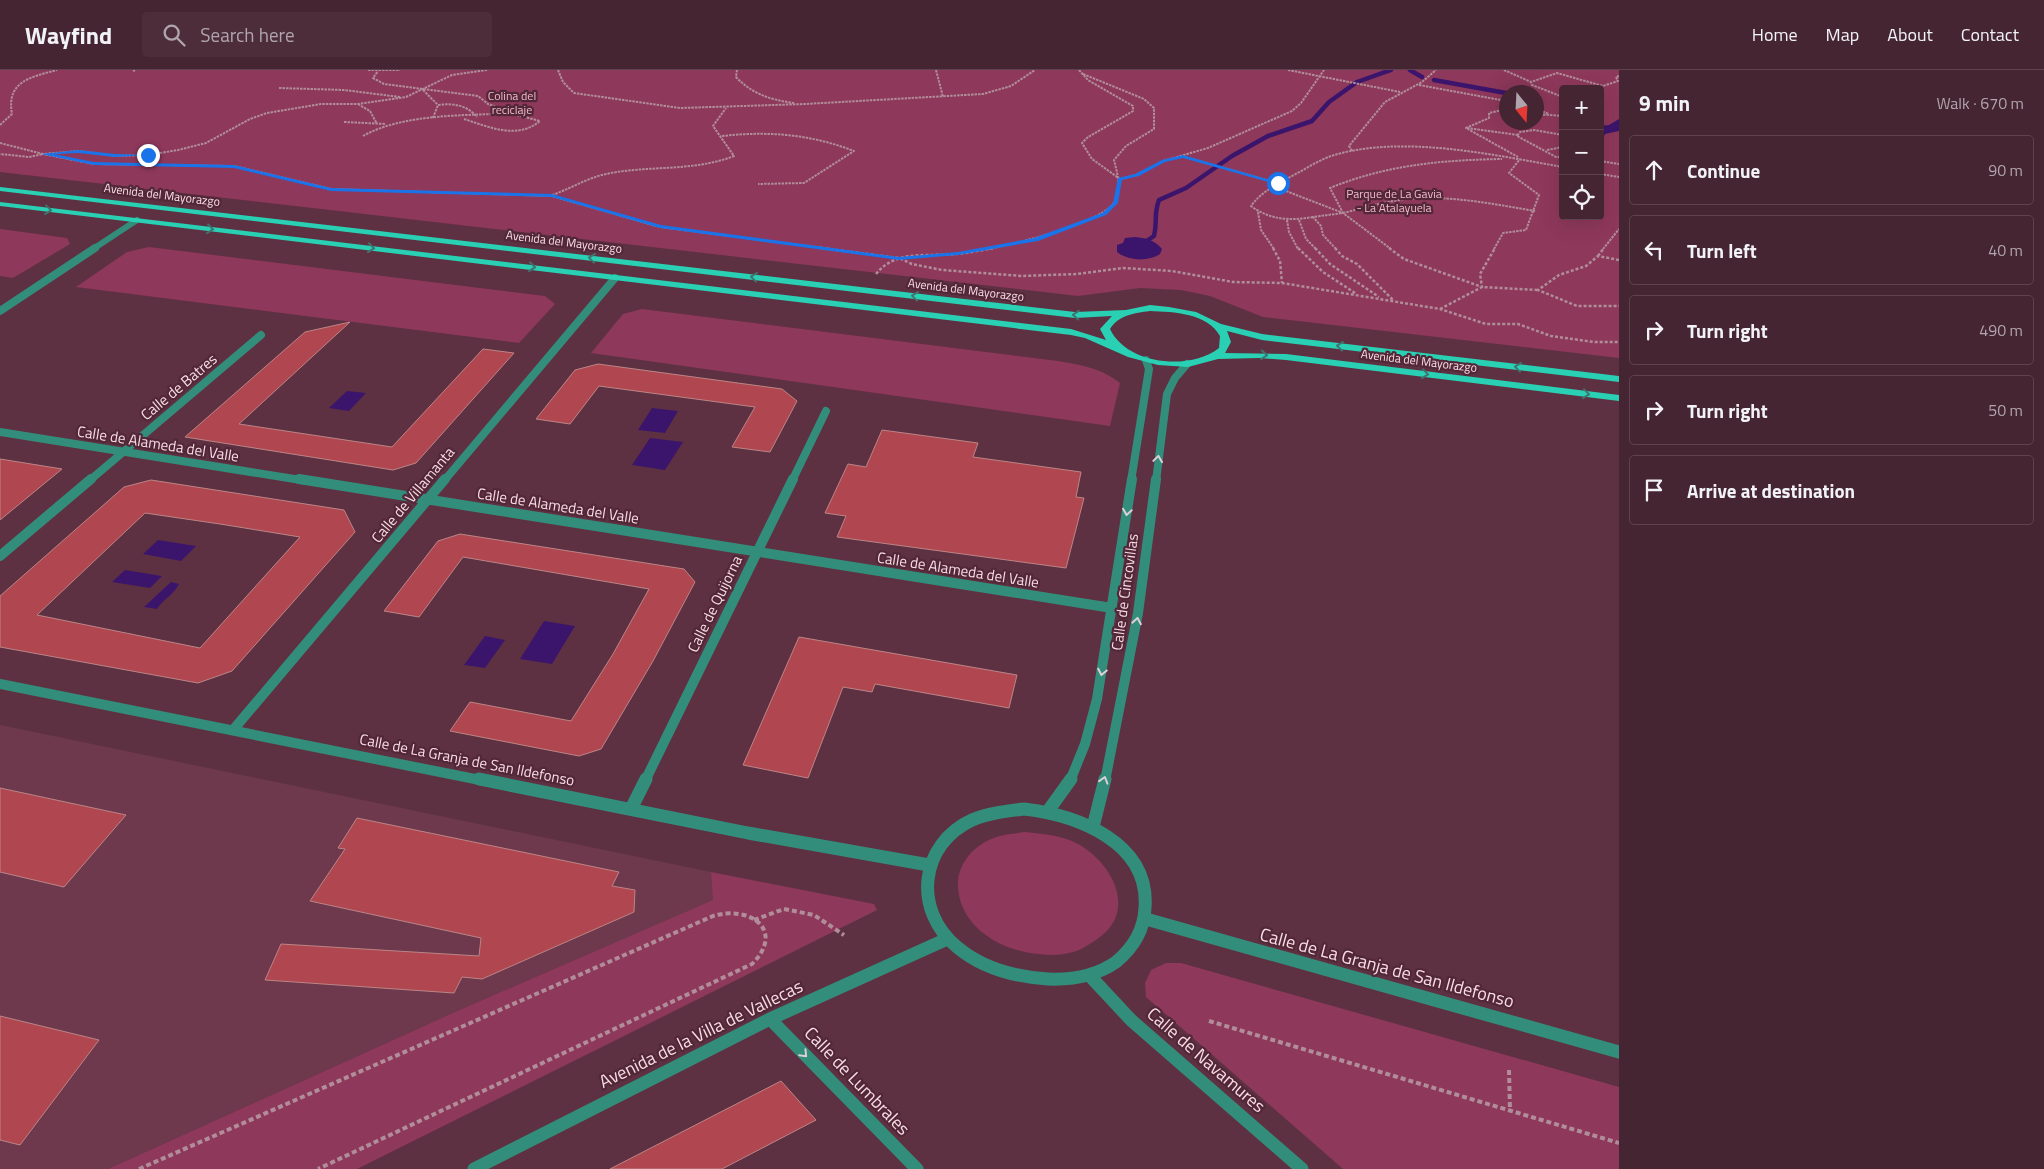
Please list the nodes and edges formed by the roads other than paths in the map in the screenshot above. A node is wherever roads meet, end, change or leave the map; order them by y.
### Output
1 (0, 189) edge
2 (0, 204) edge
3 (137, 220) junction
4 (615, 278) junction
5 (0, 311) edge
6 (1125, 312) junction
7 (1218, 326) junction
8 (261, 335) dead end
9 (1120, 349) junction
10 (1215, 356) junction
11 (1146, 360) junction
12 (1187, 364) junction
13 (1619, 379) edge
14 (1619, 398) edge
15 (826, 411) dead end
16 (0, 432) edge
17 (123, 452) junction
18 (427, 500) junction
19 (757, 552) junction
20 (0, 556) edge
21 (1112, 608) junction
22 (0, 684) edge
23 (233, 730) junction
24 (631, 809) junction
25 (1048, 811) junction
26 (1093, 827) junction
27 (929, 865) junction
28 (1146, 920) junction
29 (948, 939) junction
30 (1089, 976) junction
31 (770, 1019) junction
32 (1619, 1052) edge
33 (474, 1169) edge
34 (917, 1169) edge
35 (1302, 1169) edge

6 -> 1 main road, Avenida del Mayorazgo
2 -> 3 main road, Avenida del Mayorazgo
3 -> 4 main road, Avenida del Mayorazgo
3 - 5 street
4 - 9 main road, Avenida del Mayorazgo
4 - 18 street, Calle de Villamanta
6 - 7 main road, Avenida del Mayorazgo
6 - 9 main road
7 - 10 main road
13 -> 7 main road, Avenida del Mayorazgo
8 - 17 street, Calle de Batres
9 - 11 main road, Avenida del Mayorazgo
10 - 12 main road, Avenida del Mayorazgo
10 -> 14 main road, Avenida del Mayorazgo
11 - 12 main road, Avenida del Mayorazgo
11 -> 21 street, Calle de Cincovillas
26 -> 12 street, Calle de Cincovillas
15 - 19 street, Calle de Quijorna
16 - 17 street, Calle de Alameda del Valle
17 - 18 street, Calle de Alameda del Valle
17 - 20 street, Calle de Batres
18 - 19 street, Calle de Alameda del Valle
18 - 23 street, Calle de Villamanta
19 - 21 street, Calle de Alameda del Valle
19 - 24 street, Calle de Quijorna
21 -> 25 street, Calle de Cincovillas
22 - 23 street, Calle de La Granja de San Ildefonso
23 - 24 street, Calle de La Granja de San Ildefonso
24 - 27 street, Calle de La Granja de San Ildefonso
25 - 26 street
25 - 27 street
26 - 28 street
27 - 29 street
28 - 30 street
28 - 32 street, Calle de La Granja de San Ildefonso
29 - 30 street
29 - 31 street, Avenida de la Villa de Vallecas
30 - 35 street, Calle de Navamures
31 - 33 street, Avenida de la Villa de Vallecas
31 -> 34 street, Calle de Lumbrales

